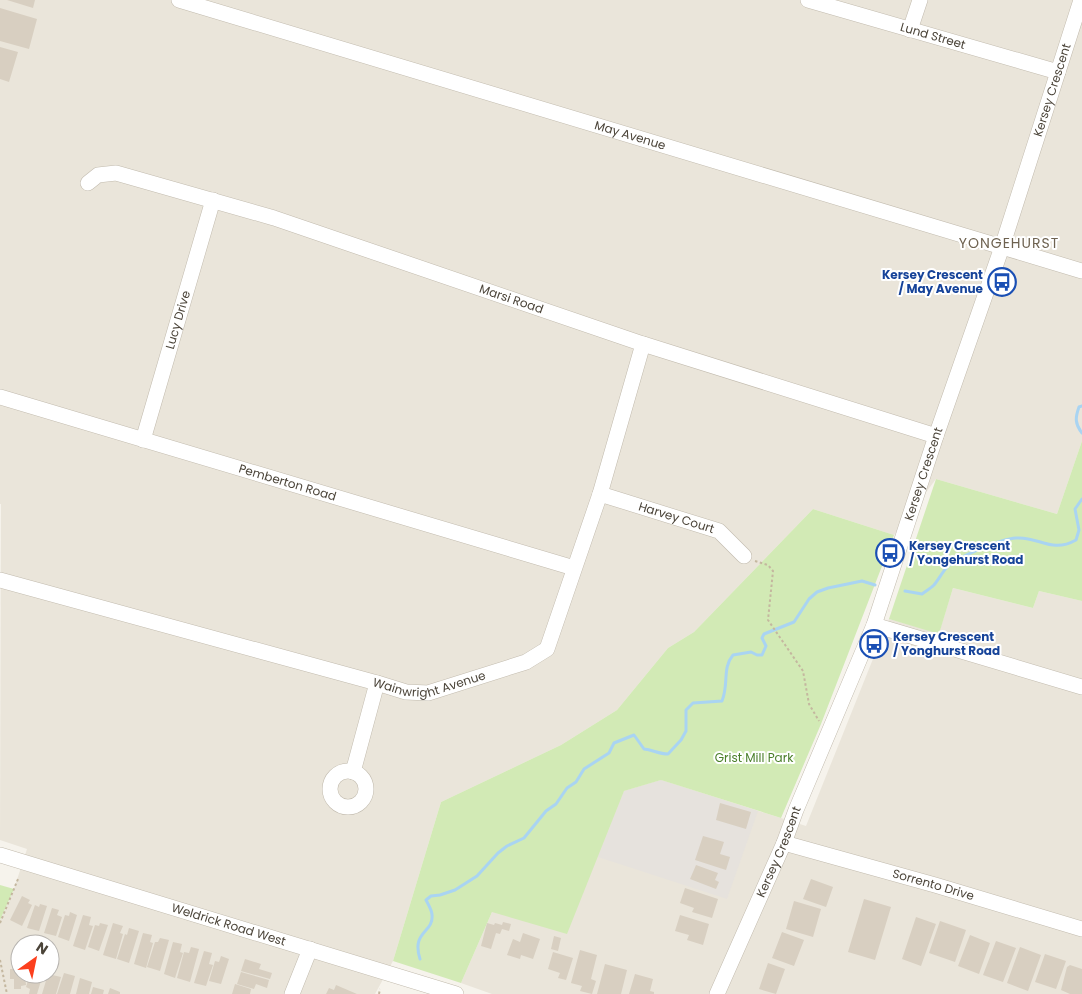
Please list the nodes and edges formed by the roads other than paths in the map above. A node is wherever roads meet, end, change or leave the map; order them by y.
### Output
1 (179, 0) edge
2 (808, 0) edge
3 (920, 0) edge
4 (1081, 0) edge
5 (910, 30) junction
6 (1058, 72) junction
7 (88, 183) dead end
8 (214, 200) junction
9 (1002, 247) junction
10 (1082, 271) edge
11 (643, 344) junction
12 (0, 397) edge
13 (936, 436) junction
14 (143, 440) junction
15 (600, 494) junction
16 (744, 556) road end
17 (574, 568) junction
18 (0, 580) edge
19 (874, 625) junction
20 (377, 683) junction
21 (1082, 687) edge
22 (353, 772) dead end
23 (784, 842) junction
24 (0, 856) edge
25 (1082, 929) edge
26 (310, 949) junction
27 (292, 994) edge
28 (456, 994) edge
29 (717, 994) edge

1 - 9 street, May Avenue
2 - 5 street, Lund Street
3 - 5 street
4 - 6 street, Kersey Crescent
5 - 6 street, Lund Street
6 - 9 street, Kersey Crescent
7 - 8 street, Marsi Road
8 - 11 street, Marsi Road
8 - 14 street, Lucy Drive
9 - 10 street, May Avenue
9 - 13 street, Kersey Crescent
11 - 13 street, Marsi Road
11 - 15 street, Wainwright Avenue
12 - 14 street, Pemberton Road
13 - 19 street, Kersey Crescent
14 - 17 street, Pemberton Road
15 - 16 street, Harvey Court
15 - 17 street, Wainwright Avenue
17 - 20 street, Wainwright Avenue
18 - 20 street, Wainwright Avenue
19 - 21 street
19 - 23 street, Kersey Crescent
20 - 22 street
23 - 25 street, Sorrento Drive
23 - 29 street, Kersey Crescent
24 - 26 street, Weldrick Road West
26 - 27 street
26 - 28 street, Weldrick Road West

